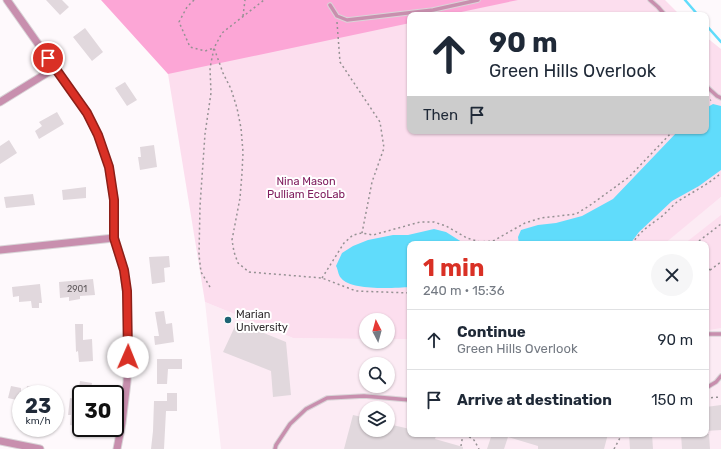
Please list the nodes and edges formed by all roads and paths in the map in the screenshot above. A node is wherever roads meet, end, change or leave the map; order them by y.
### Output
1 (7, 0) edge
2 (194, 0) edge
3 (245, 0) edge
4 (264, 0) edge
5 (478, 0) edge
6 (650, 0) edge
7 (330, 5) dead end
8 (416, 12) edge
9 (662, 12) edge
10 (407, 13) edge
11 (243, 16) junction
12 (337, 16) junction
13 (214, 48) junction
14 (55, 68) junction
15 (709, 89) edge
16 (721, 98) edge
17 (0, 102) edge
18 (670, 134) edge
19 (721, 173) edge
20 (721, 224) edge
21 (362, 233) junction
22 (114, 238) junction
23 (477, 241) edge
24 (494, 241) edge
25 (634, 241) edge
26 (699, 241) edge
27 (0, 250) edge
28 (721, 262) edge
29 (710, 270) edge
30 (322, 278) junction
31 (210, 287) dead end
32 (407, 293) edge
33 (709, 334) edge
34 (721, 334) edge
35 (721, 376) edge
36 (709, 386) edge
37 (721, 397) edge
38 (709, 398) edge
39 (407, 400) edge
40 (463, 437) edge
41 (469, 437) edge
42 (620, 437) edge
43 (0, 441) edge
44 (461, 446) dead end
45 (40, 449) edge
46 (117, 449) edge
47 (275, 449) edge
48 (479, 449) edge
49 (614, 449) edge

1 - 14 street
2 - 13 path
3 - 11 path
4 - 11 path
5 - 8 lane
6 - 9 lane
7 - 12 lane
10 - 12 lane
11 - 13 path
12 - 21 path
13 - 30 path
13 - 31 path
14 - 17 street
14 - 22 street
15 - 16 lane
18 - 24 path
19 - 25 path
20 - 26 path
21 - 23 path
21 - 30 path
22 - 27 street
22 - 46 street
28 - 29 path
30 - 32 path
33 - 34 lane
35 - 36 lane
37 - 38 path
39 - 47 lane
40 - 44 path
41 - 48 path
42 - 49 path
43 - 45 street

